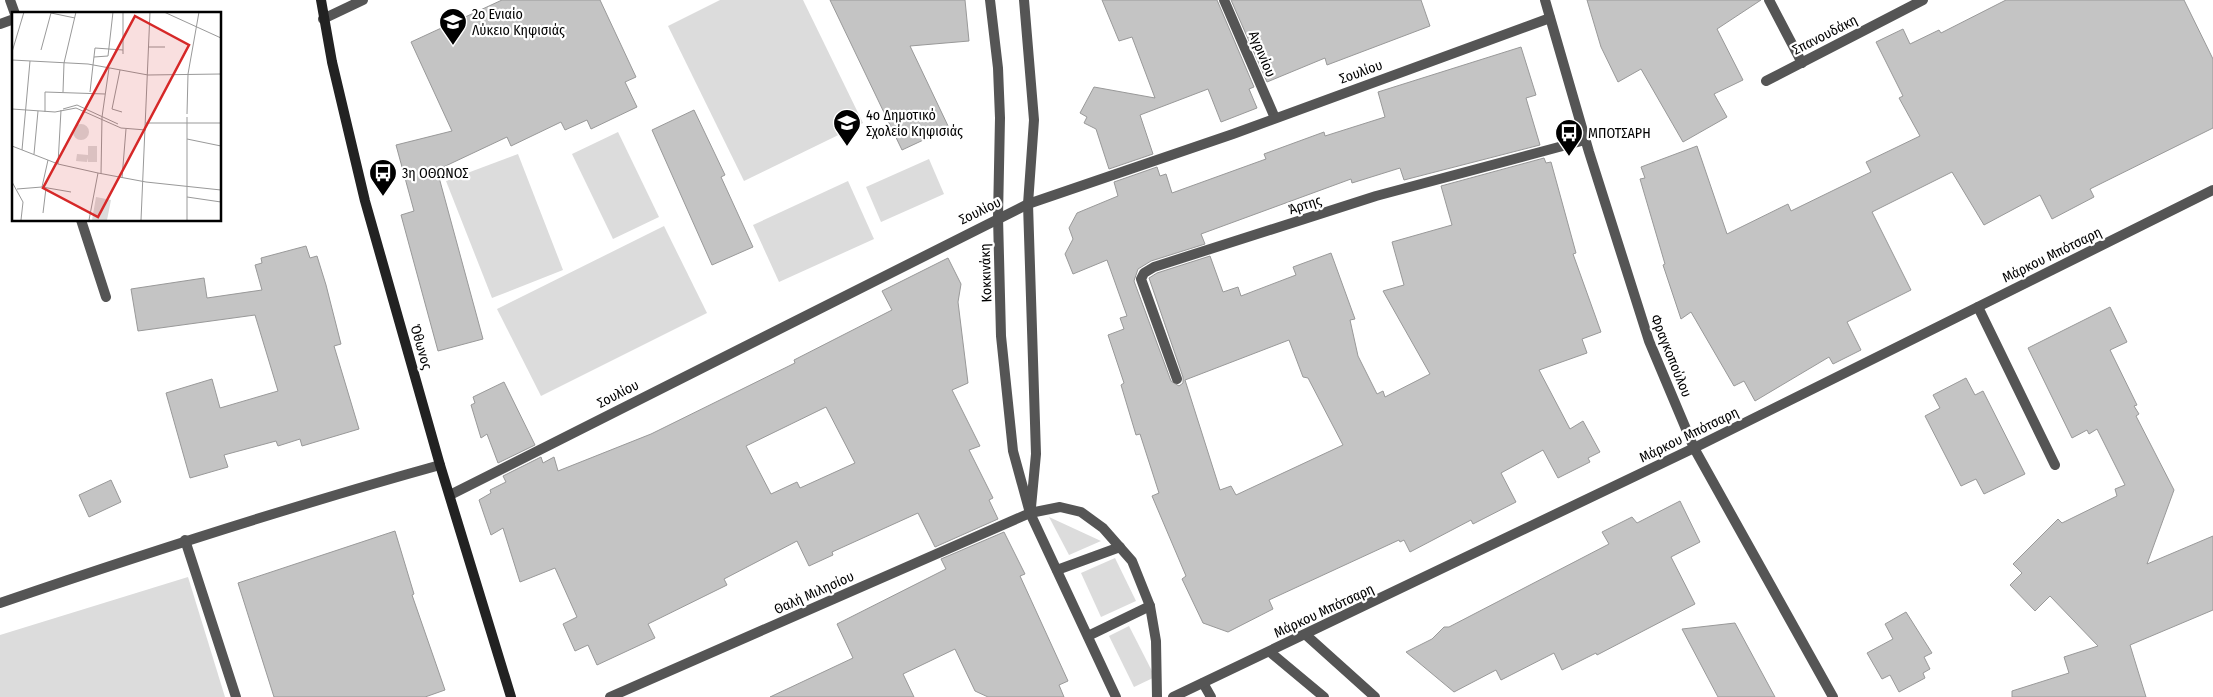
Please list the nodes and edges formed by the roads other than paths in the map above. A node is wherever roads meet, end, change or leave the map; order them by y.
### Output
1 (10, 0) edge
2 (321, 0) edge
3 (363, 0) edge
4 (990, 0) edge
5 (1024, 0) edge
6 (1224, 0) edge
7 (1545, 0) edge
8 (1769, 0) edge
9 (1923, 0) edge
10 (14, 12) edge
11 (323, 18) junction
12 (1550, 18) junction
13 (12, 20) edge
14 (0, 24) edge
15 (1802, 63) junction
16 (1766, 81) dead end
17 (1275, 118) junction
18 (1585, 140) junction
19 (2213, 190) edge
20 (1028, 204) junction
21 (998, 217) junction
22 (81, 221) edge
23 (106, 297) dead end
24 (1978, 307) junction
25 (1177, 379) dead end
26 (1694, 448) junction
27 (440, 465) junction
28 (2055, 465) dead end
29 (450, 495) junction
30 (1030, 513) junction
31 (185, 540) junction
32 (1120, 547) junction
33 (1057, 570) junction
34 (0, 603) edge
35 (1150, 606) junction
36 (1088, 636) junction
37 (1306, 636) junction
38 (1270, 652) junction
39 (1203, 683) junction
40 (236, 697) edge
41 (511, 697) edge
42 (610, 697) edge
43 (1116, 697) edge
44 (1157, 697) edge
45 (1174, 697) edge
46 (1211, 697) edge
47 (1324, 697) edge
48 (1375, 697) edge
49 (1833, 697) edge

1 - 10 street
2 - 11 street, Όθωνος
3 - 11 street
4 - 21 street, Κοκκινάκη
5 - 20 street
6 - 17 street, Αγρινίου
7 - 12 street, Φραγκοπούλου
8 - 15 street
9 - 15 street, Σπανουδάκη
11 - 27 street, Όθωνος
12 - 17 street, Σουλίου
12 - 18 street, Φραγκοπούλου
13 - 14 street
15 - 16 street, Σπανουδάκη
17 - 20 street, Σουλίου
18 - 25 street, Άρτης
18 - 26 street, Φραγκοπούλου
19 - 24 street, Μάρκου Μπότσαρη
20 - 21 street, Σουλίου
20 - 30 street
21 - 29 street, Σουλίου
21 - 30 street, Κοκκινάκη
22 - 23 street
24 - 26 street, Μάρκου Μπότσαρη
24 - 28 street
26 - 37 street, Μάρκου Μπότσαρη
26 - 49 street, Φραγκοπούλου
27 - 29 street, Όθωνος
27 - 31 street
29 - 41 street, Όθωνος
30 - 32 street, Θαλή Μιλησίου
30 - 33 street, Κοκκινάκη
30 - 42 street, Θαλή Μιλησίου
31 - 34 street
31 - 40 street
32 - 33 street
32 - 35 street, Θαλή Μιλησίου
33 - 36 street, Κοκκινάκη
35 - 36 street
35 - 44 street, Θαλή Μιλησίου
36 - 43 street, Κοκκινάκη
37 - 38 street, Μάρκου Μπότσαρη
37 - 48 street
38 - 39 street, Μάρκου Μπότσαρη
38 - 47 street
39 - 45 street, Μάρκου Μπότσαρη
39 - 46 street

